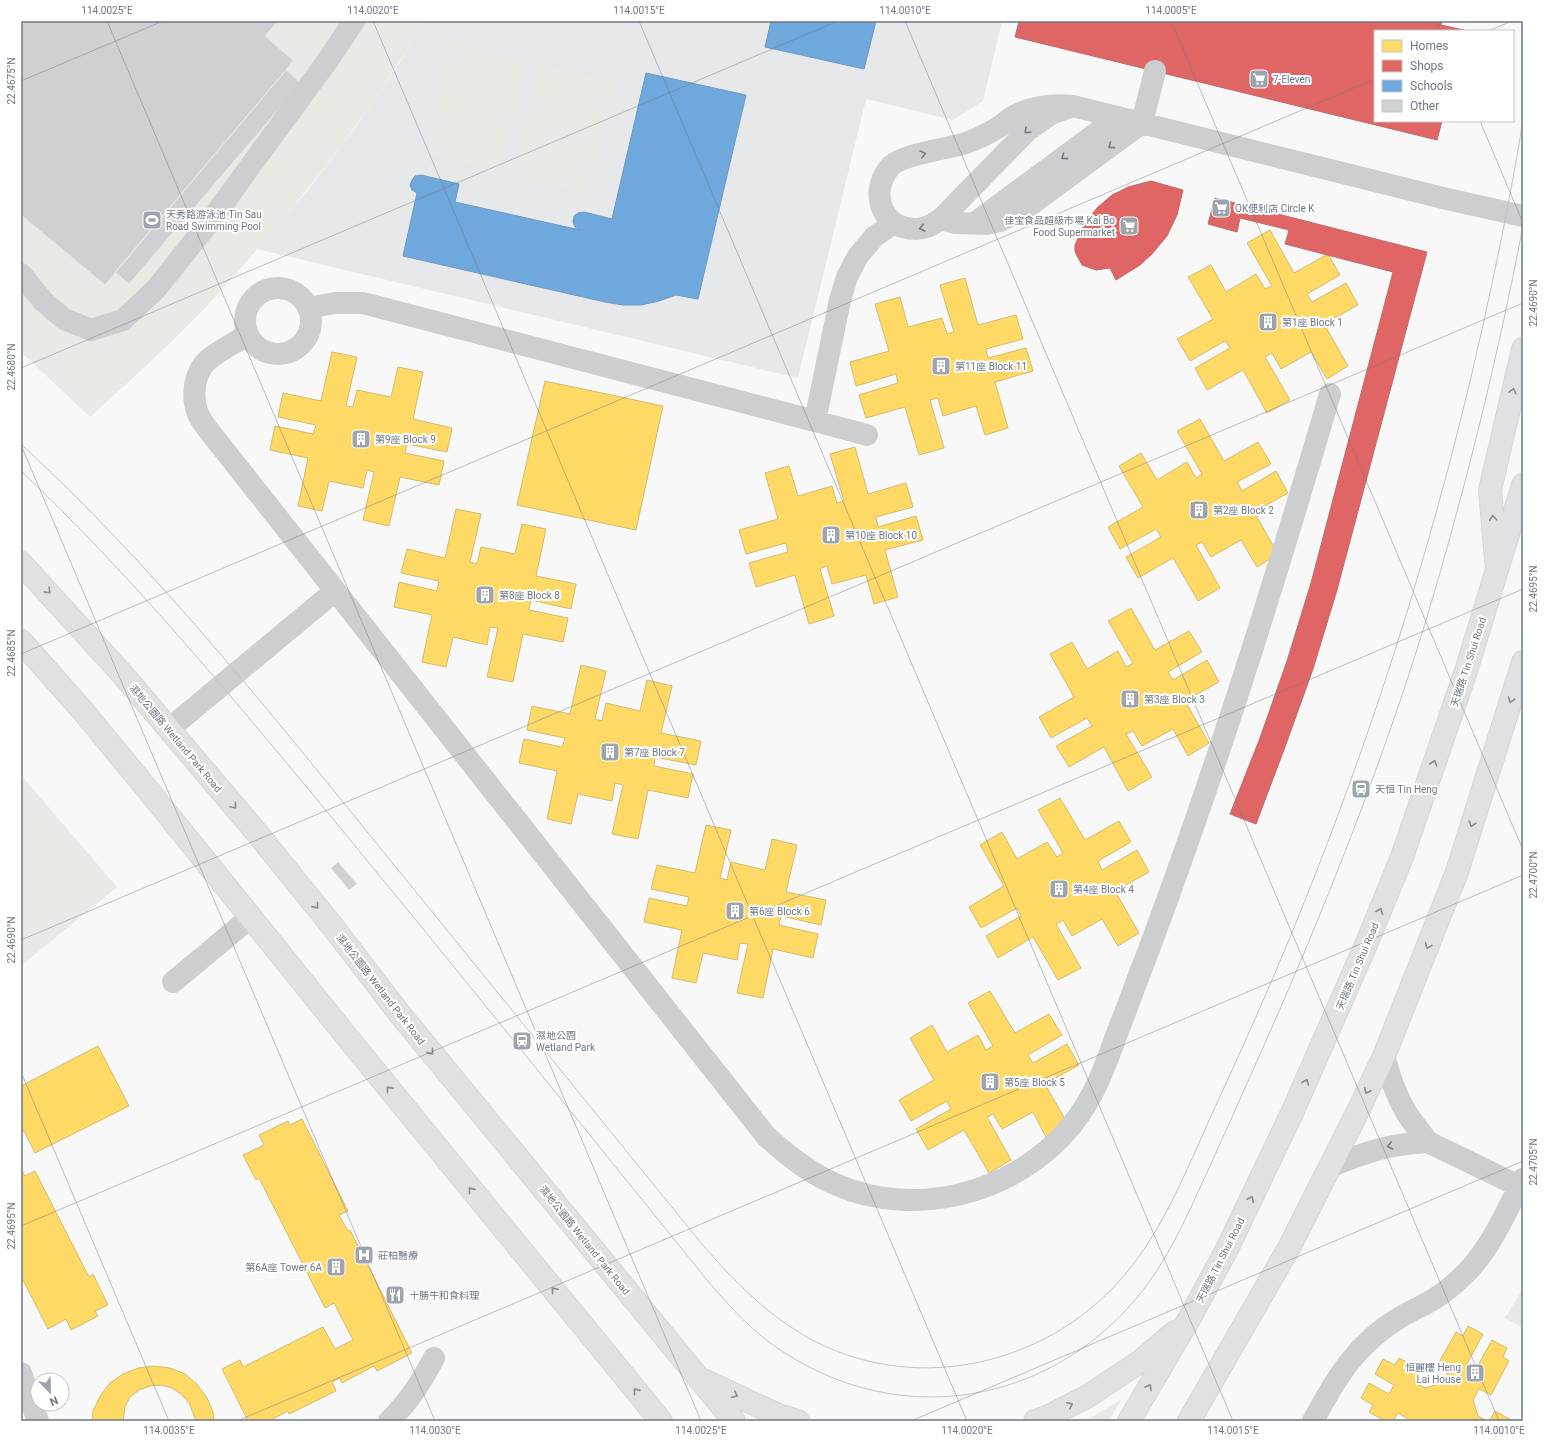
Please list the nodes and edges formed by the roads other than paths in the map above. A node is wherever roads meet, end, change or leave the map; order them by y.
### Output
1 (354, 21) edge
2 (1155, 71) dead end
3 (1073, 106) junction
4 (1118, 117) junction
5 (1142, 123) junction
6 (1523, 216) edge
7 (941, 219) junction
8 (894, 223) junction
9 (972, 224) junction
10 (21, 274) edge
11 (308, 308) junction
12 (247, 335) junction
13 (1523, 349) edge
14 (1330, 394) dead end
15 (815, 422) junction
16 (867, 435) dead end
17 (1523, 485) edge
18 (21, 563) edge
19 (1497, 571) junction
20 (335, 590) junction
21 (21, 641) edge
22 (1523, 662) edge
23 (169, 728) junction
24 (251, 917) junction
25 (173, 982) dead end
26 (1384, 1056) junction
27 (1428, 1142) junction
28 (1330, 1167) junction
29 (1522, 1185) edge
30 (1188, 1321) junction
31 (434, 1358) dead end
32 (21, 1373) edge
33 (700, 1379) junction
34 (38, 1421) edge
35 (389, 1421) edge
36 (661, 1421) edge
37 (734, 1421) edge
38 (798, 1421) edge
39 (1035, 1421) edge
40 (1129, 1421) edge
41 (1189, 1421) edge
42 (1313, 1421) edge

1 - 10 lane
2 - 5 lane
3 - 4 lane
3 -> 7 lane
8 -> 3 lane
4 - 5 lane
4 -> 9 lane
5 - 6 lane
5 -> 9 lane
7 -> 8 lane
7 - 9 lane
8 - 15 lane
11 - 12 lane
11 - 12 lane
11 - 15 lane
12 - 20 lane
19 -> 13 main road
14 - 20 lane
15 - 16 lane
17 - 19 main road, 天瑞路 Tin Shui Road
18 -> 23 main road, 濕地公園路 Wetland Park Road
30 -> 19 main road, 天瑞路 Tin Shui Road
20 - 23 lane
21 - 24 main road
22 -> 26 main road
23 -> 33 main road, 濕地公園路 Wetland Park Road
24 - 25 lane
36 -> 24 main road
26 - 27 lane
26 -> 28 main road
27 -> 28 lane
27 - 29 lane
28 - 41 main road
29 - 42 lane
39 -> 30 main road
40 -> 30 main road, 天瑞路 Tin Shui Road
31 - 35 lane
32 - 34 lane
33 - 37 main road, 濕地公園路 Wetland Park Road
33 -> 38 main road

